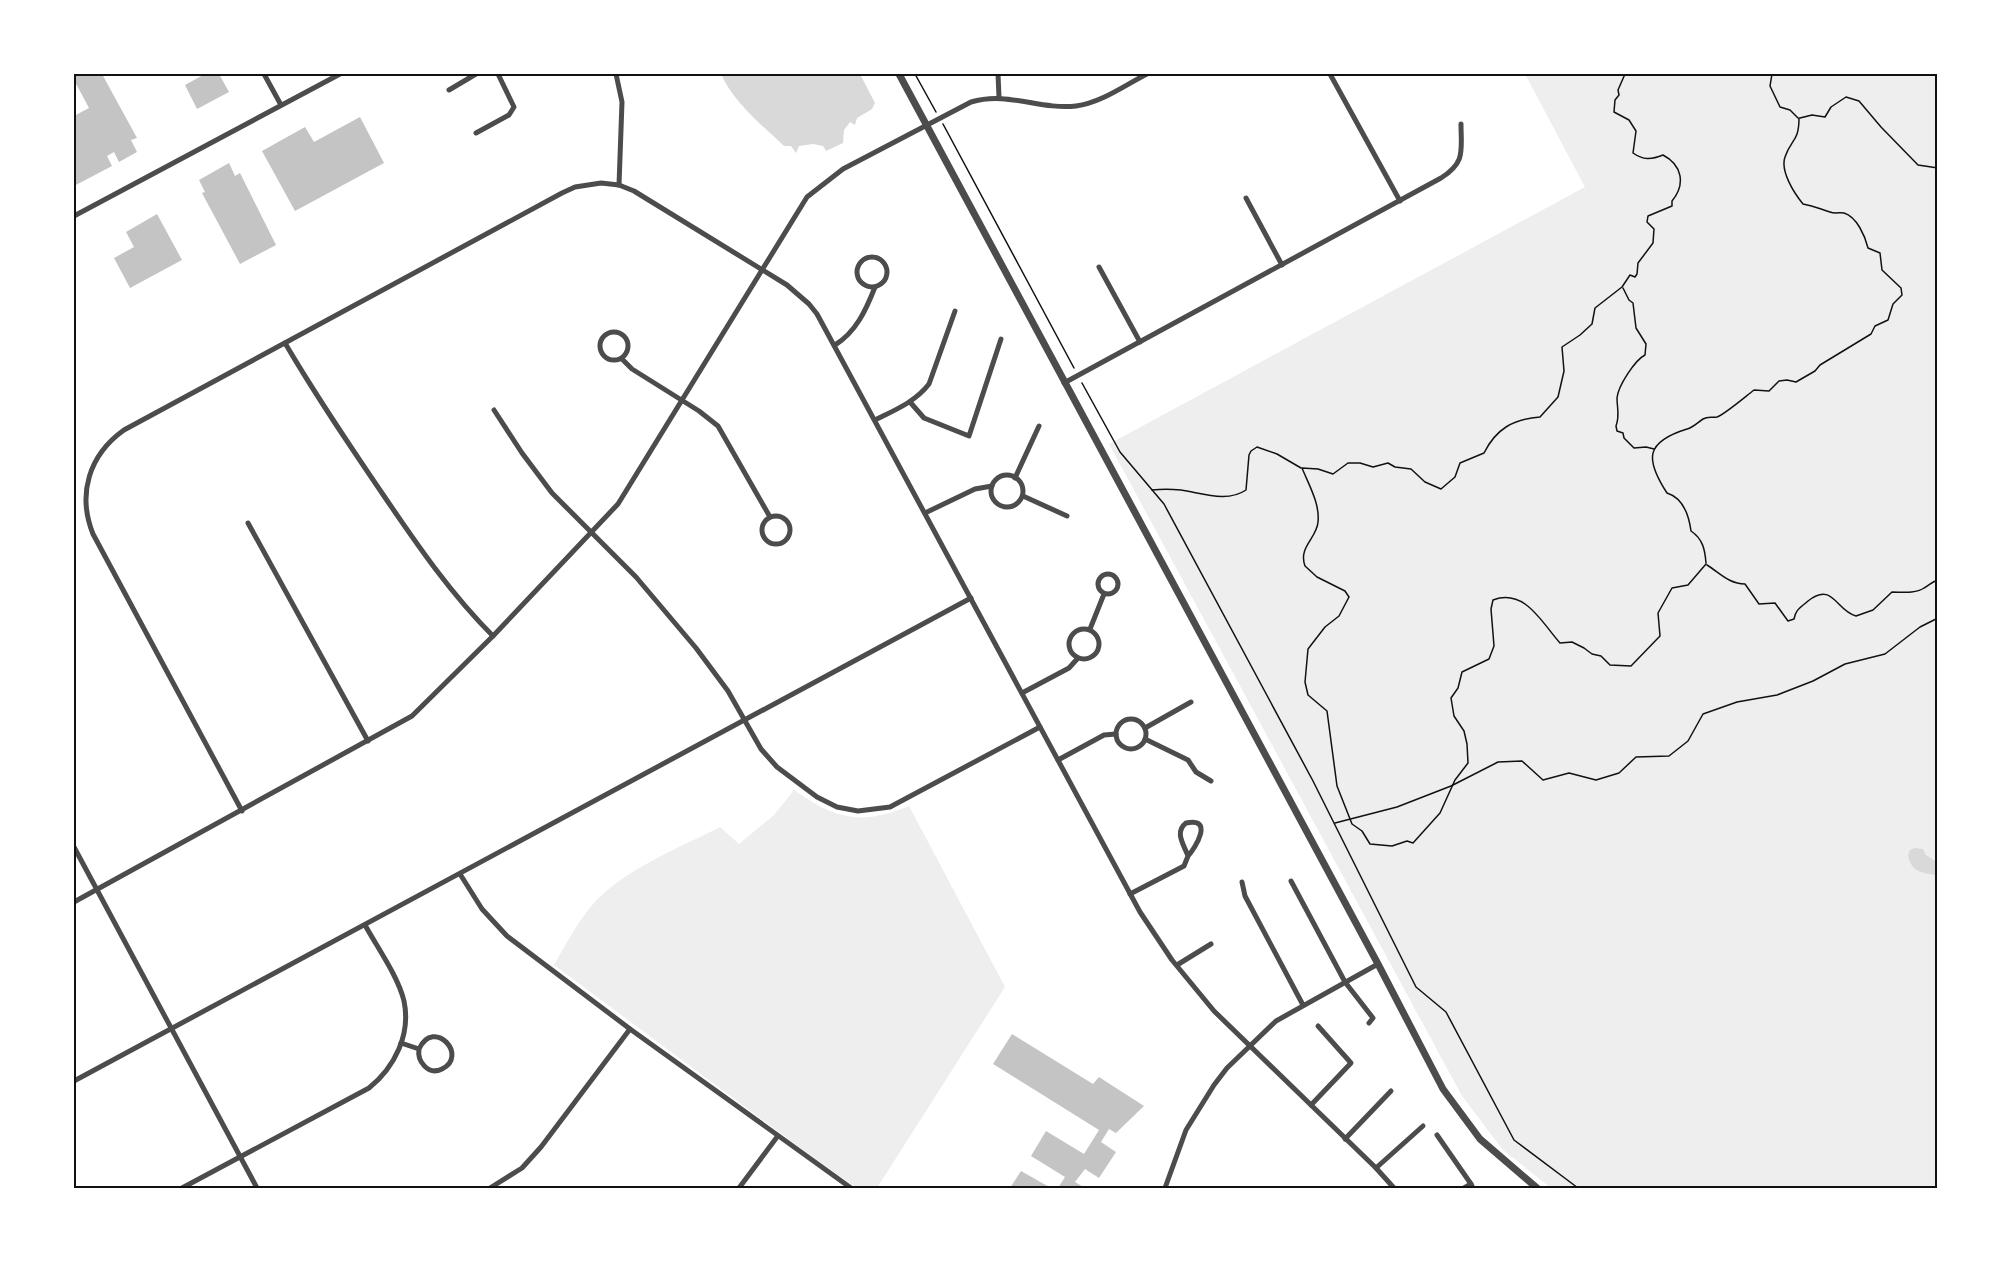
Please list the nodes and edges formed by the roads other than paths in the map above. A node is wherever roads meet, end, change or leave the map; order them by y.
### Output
1 (264, 74) edge
2 (340, 74) edge
3 (476, 74) edge
4 (498, 74) edge
5 (616, 74) edge
6 (899, 74) edge
7 (998, 74) edge
8 (1147, 74) edge
9 (1330, 74) edge
10 (449, 90) dead end
11 (999, 97) junction
12 (281, 105) junction
13 (926, 124) junction
14 (1461, 124) dead end
15 (476, 133) dead end
16 (619, 185) junction
17 (1246, 198) dead end
18 (1400, 201) junction
19 (74, 216) edge
20 (1282, 265) junction
21 (1100, 267) dead end
22 (762, 269) junction
23 (875, 287) junction
24 (955, 311) dead end
25 (1001, 339) dead end
26 (1140, 342) junction
27 (285, 343) junction
28 (835, 345) junction
29 (622, 359) junction
30 (1064, 383) junction
31 (682, 401) junction
32 (910, 402) junction
33 (494, 410) dead end
34 (875, 420) junction
35 (1039, 426) dead end
36 (1015, 478) junction
37 (992, 486) junction
38 (1023, 496) junction
39 (926, 513) junction
40 (1067, 516) dead end
41 (770, 517) junction
42 (248, 524) dead end
43 (593, 533) junction
44 (1104, 594) dead end
45 (971, 598) junction
46 (1090, 630) junction
47 (493, 636) junction
48 (1078, 658) junction
49 (1022, 693) junction
50 (1191, 702) dead end
51 (744, 720) junction
52 (1040, 727) junction
53 (1144, 728) junction
54 (1116, 734) junction
55 (1145, 739) junction
56 (368, 741) junction
57 (1058, 760) junction
58 (1211, 781) dead end
59 (242, 811) junction
60 (74, 847) edge
61 (1188, 856) junction
62 (460, 874) junction
63 (1291, 881) dead end
64 (1242, 882) dead end
65 (97, 889) junction
66 (1130, 894) junction
67 (74, 902) edge
68 (365, 925) junction
69 (1211, 944) dead end
70 (1378, 964) junction
71 (1177, 965) junction
72 (1345, 982) junction
73 (1304, 1005) junction
74 (1369, 1023) dead end
75 (1318, 1026) dead end
76 (171, 1029) junction
77 (630, 1029) junction
78 (401, 1043) junction
79 (1250, 1046) junction
80 (419, 1049) junction
81 (74, 1081) edge
82 (1391, 1091) dead end
83 (1311, 1106) junction
84 (1423, 1126) dead end
85 (1437, 1135) dead end
86 (777, 1137) junction
87 (1345, 1138) junction
88 (240, 1156) junction
89 (1376, 1168) junction
90 (1472, 1186) edge
91 (182, 1188) edge
92 (257, 1188) edge
93 (490, 1188) edge
94 (739, 1188) edge
95 (851, 1188) edge
96 (1165, 1188) edge
97 (1394, 1188) edge
98 (1464, 1188) edge
99 (1537, 1188) edge

1 - 12 street
2 - 12 street
3 - 10 street
4 - 15 street
5 - 16 street
6 - 13 street
7 - 11 street
8 - 11 street
9 - 18 street
11 - 13 street
12 - 19 street
13 - 22 street
13 - 30 street
14 - 18 street
16 - 22 street
16 - 27 street
17 - 20 street
18 - 20 street
20 - 26 street
21 - 26 street
22 - 28 street
22 - 31 street
23 - 23 street
23 - 28 street
24 - 32 street
25 - 32 street
26 - 30 street
27 - 47 street
27 - 59 street
28 - 34 street
29 - 29 street
29 - 31 street
30 - 70 street
31 - 41 street
31 - 43 street
32 - 34 street
33 - 43 street
34 - 39 street
35 - 36 street
36 - 37 street
36 - 38 street
37 - 38 street
37 - 39 street
38 - 40 street
39 - 45 street
41 - 41 street
42 - 56 street
43 - 47 street
43 - 51 street
44 - 46 street
45 - 49 street
45 - 51 street
46 - 48 street
46 - 48 street
47 - 56 street
48 - 49 street
49 - 52 street
50 - 53 street
51 - 52 street
51 - 62 street
52 - 57 street
53 - 54 street
53 - 55 street
54 - 55 street
54 - 57 street
55 - 58 street
56 - 59 street
57 - 66 street
59 - 65 street
60 - 65 street
61 - 61 street
61 - 66 street
62 - 68 street
62 - 77 street
63 - 72 street
64 - 73 street
65 - 67 street
65 - 76 street
66 - 71 street
68 - 76 street
68 - 78 street
69 - 71 street
70 - 72 street
70 - 99 street
71 - 79 street
72 - 73 street
72 - 74 street
73 - 79 street
75 - 83 street
76 - 81 street
76 - 88 street
77 - 86 street
77 - 93 street
78 - 80 street
78 - 88 street
79 - 83 street
79 - 96 street
80 - 80 street
82 - 87 street
83 - 87 street
84 - 89 street
85 - 90 street
86 - 94 street
86 - 95 street
87 - 89 street
88 - 91 street
88 - 92 street
89 - 97 street
90 - 98 street

